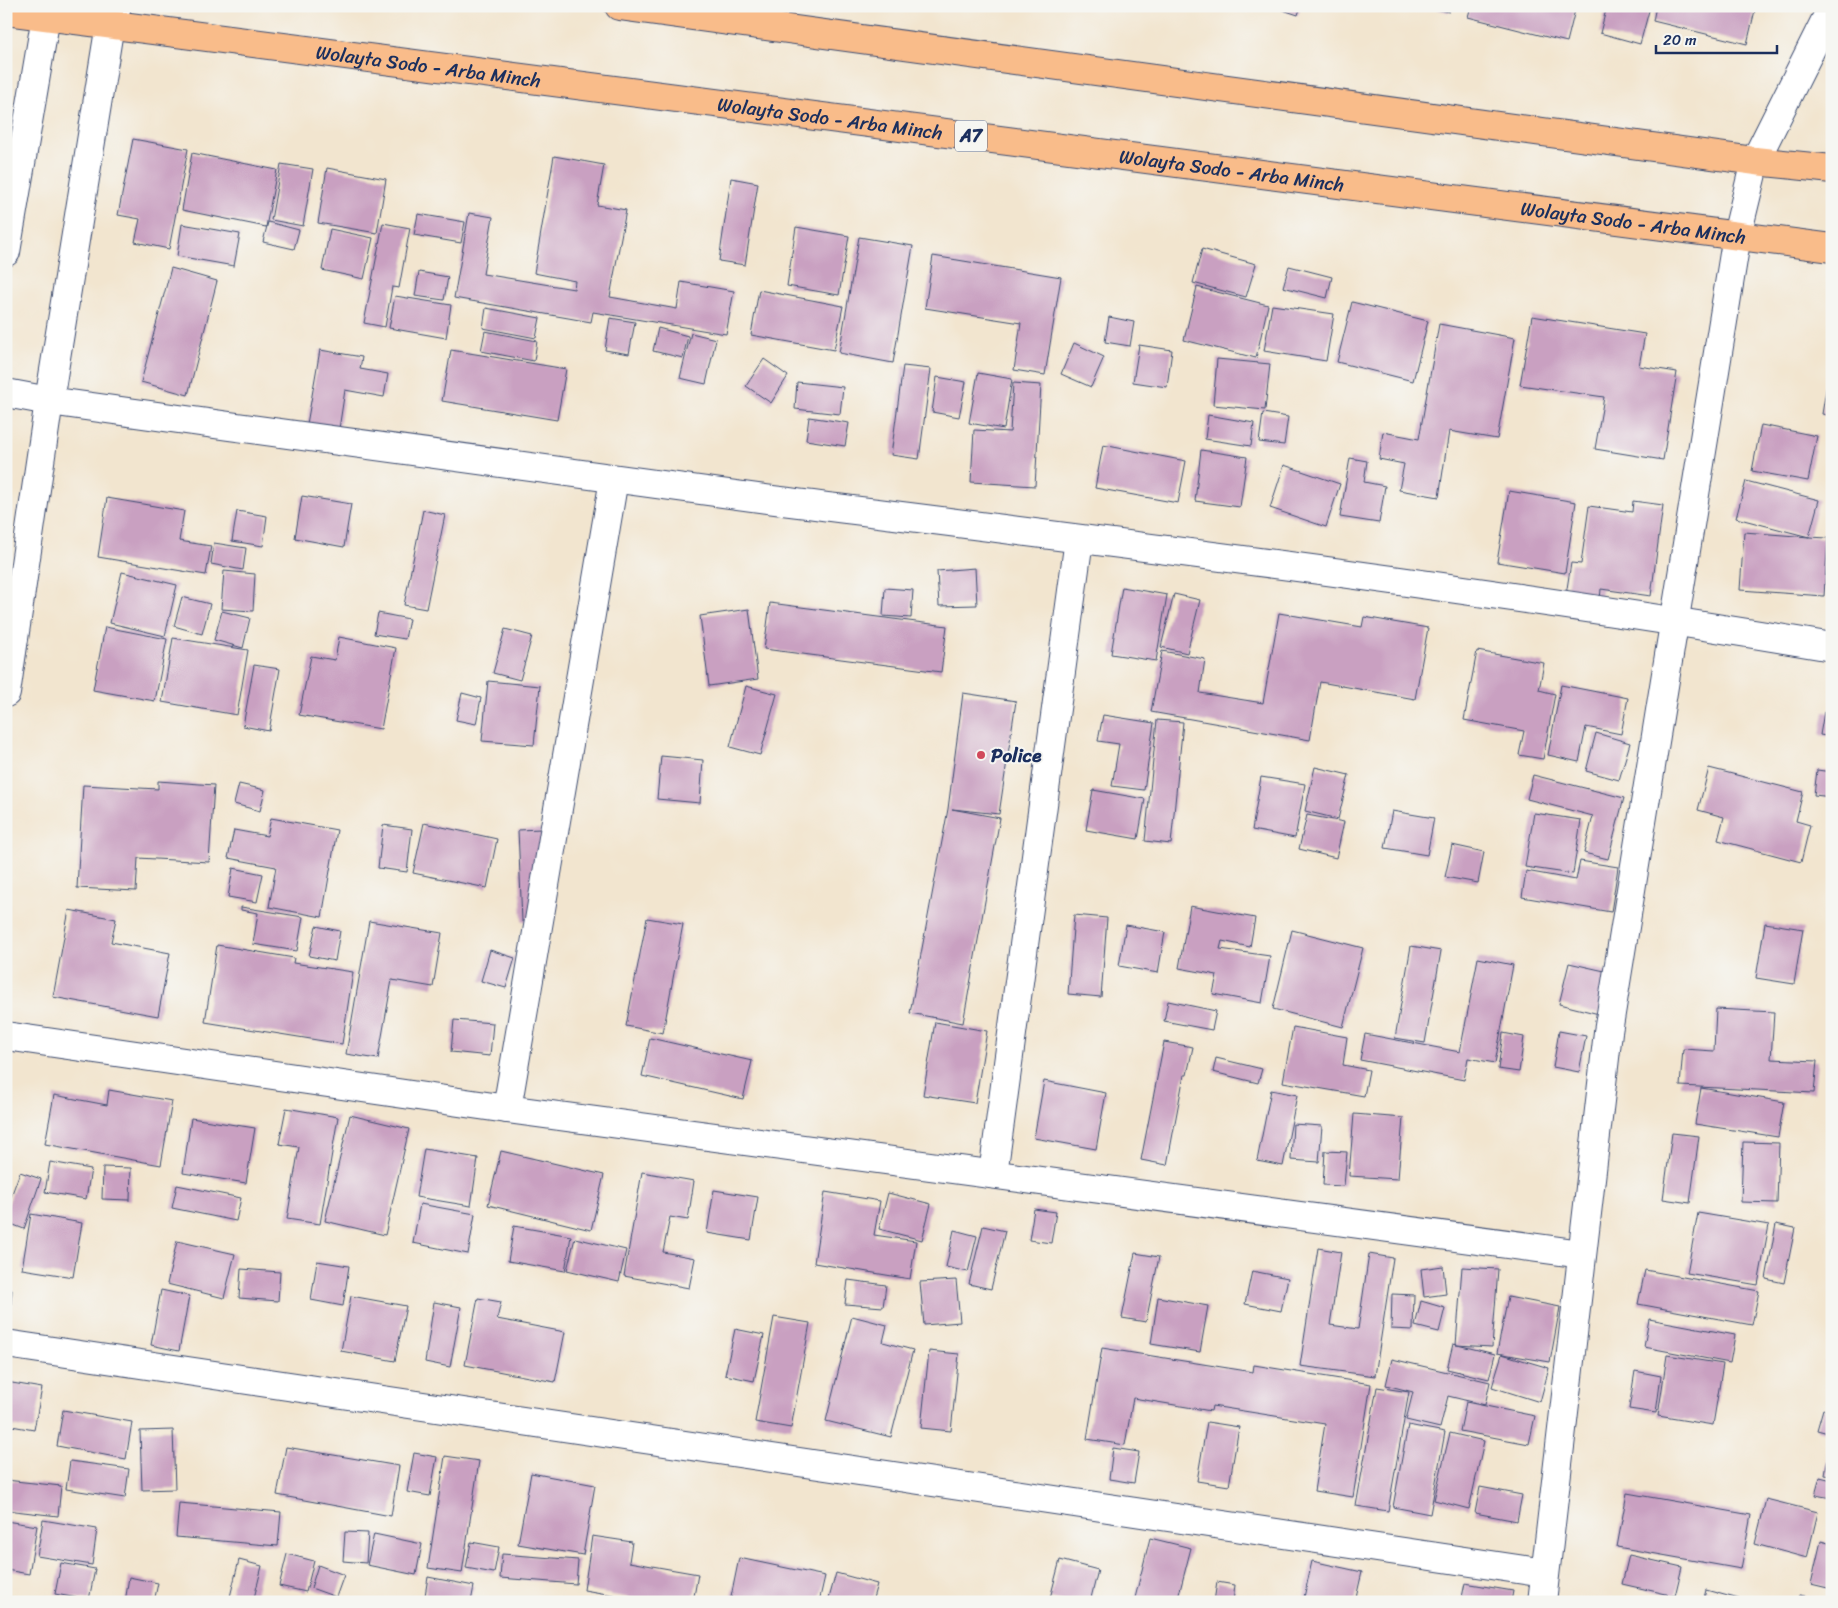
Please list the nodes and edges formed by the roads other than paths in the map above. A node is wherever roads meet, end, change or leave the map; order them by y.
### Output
1 (619, 6) edge
2 (1832, 8) edge
3 (6, 10) edge
4 (48, 11) edge
5 (114, 15) edge
6 (1755, 161) junction
7 (1832, 169) edge
8 (1737, 235) junction
9 (1832, 248) edge
10 (6, 252) edge
11 (6, 393) edge
12 (49, 401) junction
13 (614, 479) junction
14 (1080, 539) junction
15 (1675, 621) junction
16 (1832, 647) edge
17 (6, 693) edge
18 (6, 1036) edge
19 (507, 1109) junction
20 (992, 1174) junction
21 (1582, 1254) junction
22 (6, 1344) edge
23 (1545, 1573) junction
24 (1542, 1602) edge

1 - 6 highway
2 - 6 street
3 - 4 highway, Wolayta Sodo - Arba Minch / A7
4 - 5 highway, Wolayta Sodo - Arba Minch / A7
4 - 10 street
5 - 8 highway, Wolayta Sodo - Arba Minch / A7
5 - 12 street
6 - 7 highway
6 - 8 street
8 - 9 highway, Wolayta Sodo - Arba Minch / A7
8 - 15 street
11 - 12 street
12 - 13 street
12 - 17 street
13 - 14 street
13 - 19 street
14 - 15 street
14 - 20 street
15 - 16 street
15 - 21 street
18 - 19 street
19 - 20 street
20 - 21 street
21 - 23 street
22 - 23 street
23 - 24 street

